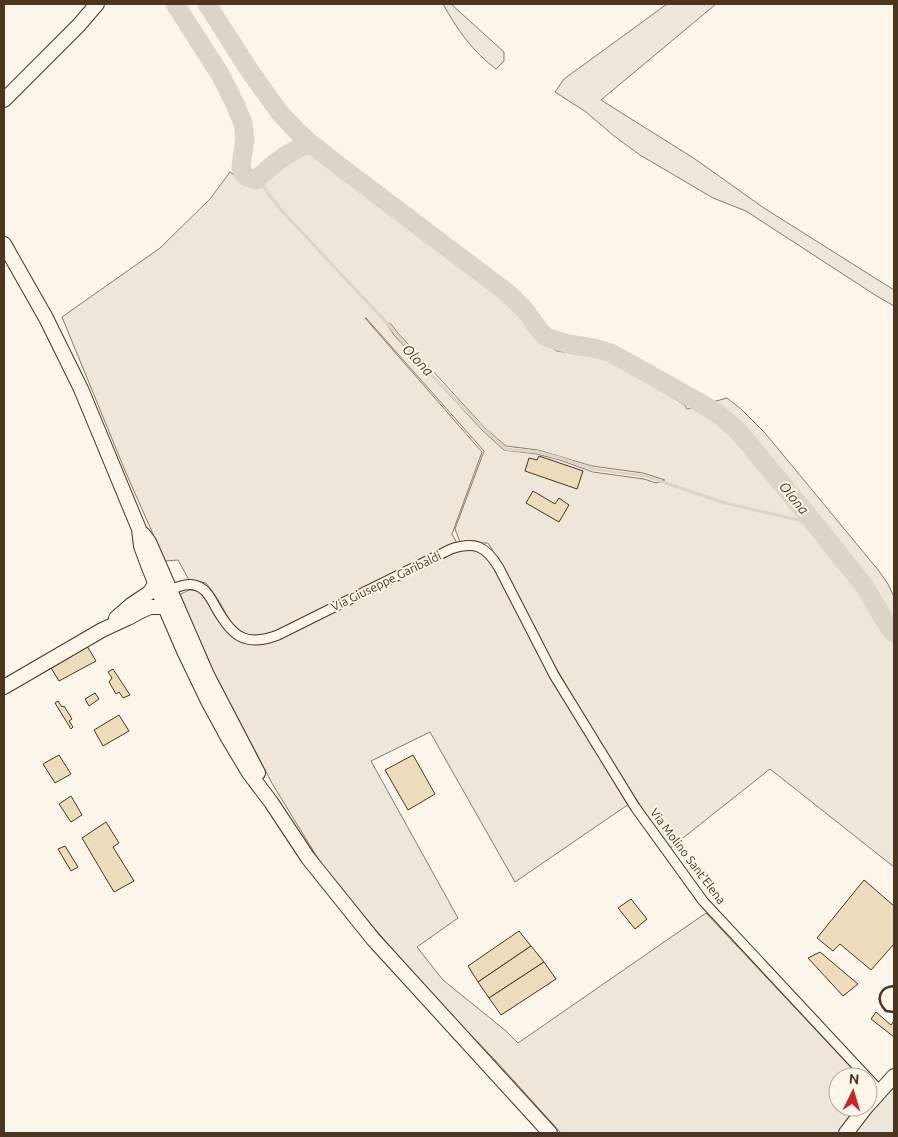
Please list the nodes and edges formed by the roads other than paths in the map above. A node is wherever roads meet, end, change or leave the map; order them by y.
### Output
1 (97, 4) edge
2 (4, 100) edge
3 (4, 244) edge
4 (139, 529) junction
5 (175, 588) dead end
6 (154, 589) junction
7 (165, 607) junction
8 (102, 630) junction
9 (554, 675) joint
10 (4, 687) edge
11 (233, 724) junction
12 (271, 802) junction
13 (859, 1067) edge
14 (894, 1076) edge
15 (878, 1089) edge
16 (880, 1091) junction
17 (878, 1093) edge
18 (858, 1117) edge
19 (550, 1133) edge
20 (846, 1133) edge

1 - 2 street
3 - 4 street
4 - 6 street
4 - 11 street
5 - 9 street, Via Giuseppe Garibaldi
6 - 7 street
6 - 8 street
6 - 11 street
7 - 8 street
7 - 12 street
8 - 10 street
9 - 13 street, Via Molino Sant'Elena
11 - 12 street
12 - 19 street
14 - 16 street
15 - 16 street, Via Molino Sant'Elena
16 - 17 street
18 - 20 street

